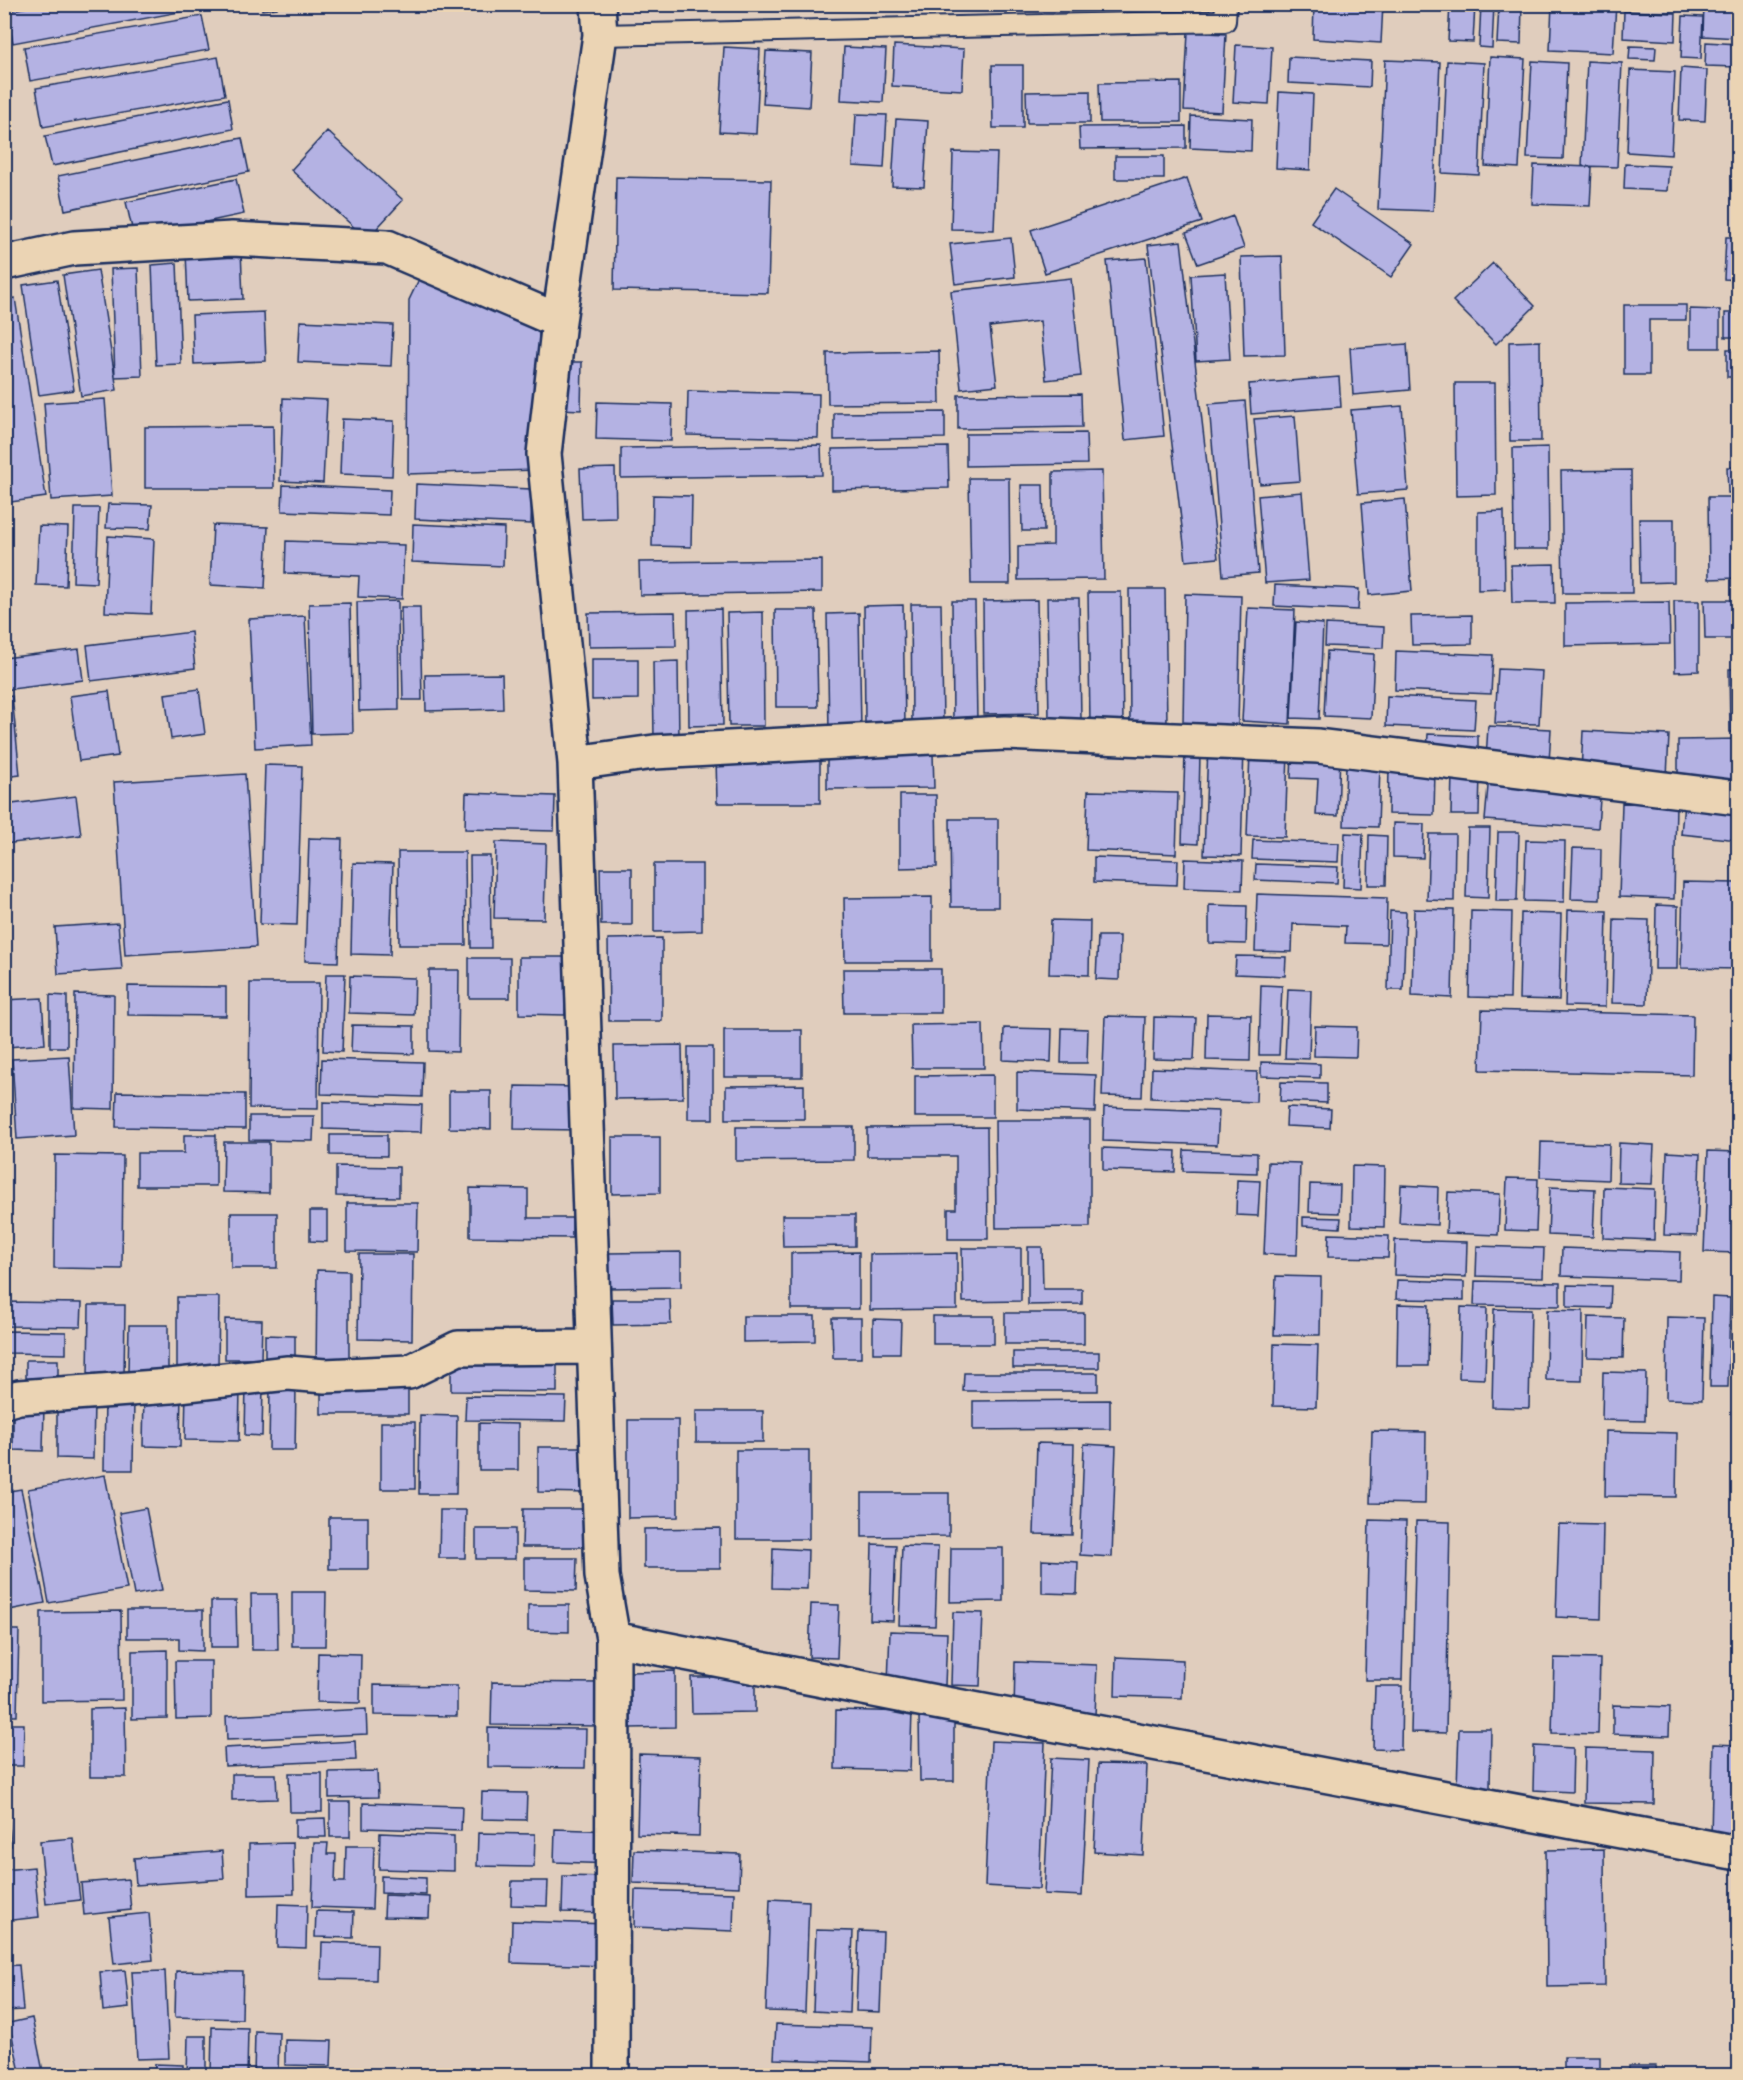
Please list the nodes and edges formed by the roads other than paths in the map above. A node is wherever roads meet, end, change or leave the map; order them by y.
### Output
1 (1226, 4) edge
2 (599, 20) edge
3 (4, 263) edge
4 (559, 321) junction
5 (575, 763) junction
6 (1738, 798) edge
7 (594, 1347) junction
8 (4, 1401) edge
9 (614, 1639) junction
10 (1738, 1853) edge
11 (612, 2076) edge

1 - 2 lane
2 - 4 street
3 - 4 street
4 - 5 street
5 - 6 street
5 - 7 street
7 - 8 street
7 - 9 street
9 - 10 street
9 - 11 street

